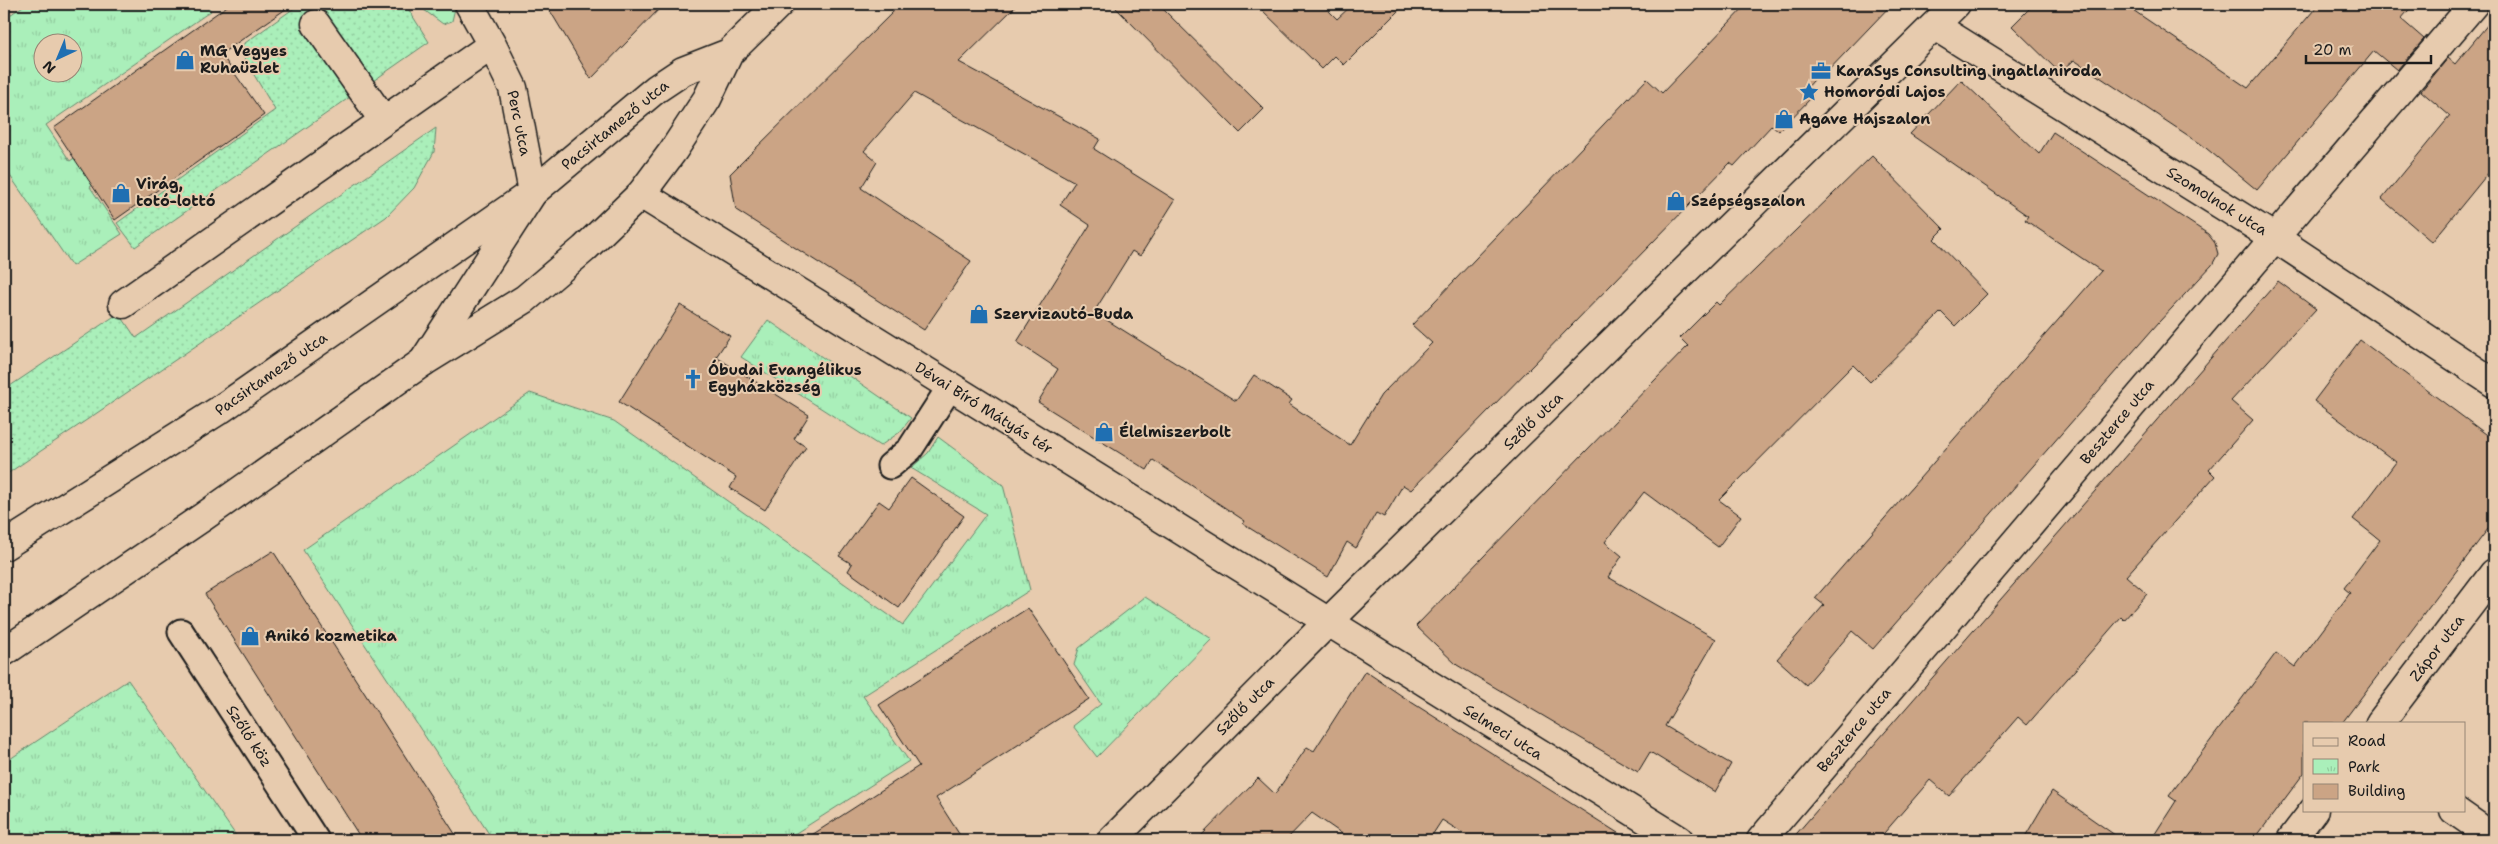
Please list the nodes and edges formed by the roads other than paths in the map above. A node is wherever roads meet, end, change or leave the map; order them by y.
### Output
1 (469, 4) edge
2 (779, 4) edge
3 (1956, 4) edge
4 (2474, 4) edge
5 (316, 24) dead end
6 (1935, 26) junction
7 (492, 45) junction
8 (729, 53) junction
9 (384, 121) junction
10 (533, 192) junction
11 (641, 194) junction
12 (2275, 238) junction
13 (124, 304) dead end
14 (423, 362) junction
15 (2494, 383) edge
16 (950, 387) junction
17 (890, 466) dead end
18 (4, 546) edge
19 (2494, 573) edge
20 (1327, 623) junction
21 (181, 632) dead end
22 (4, 652) edge
23 (2381, 722) edge
24 (2312, 812) edge
25 (2457, 812) edge
26 (2494, 838) edge
27 (316, 840) edge
28 (1112, 840) edge
29 (1679, 840) edge
30 (1760, 840) edge
31 (2291, 840) edge

1 - 7 street, Perc utca
2 - 8 street, Pacsirtamező utca
3 - 6 street, Szőlő utca
4 - 12 street, Beszterce utca
5 - 9 street
6 - 12 street, Szomolnok utca
6 - 20 street, Szőlő utca
7 - 9 street
7 - 10 street, Perc utca
8 - 10 street, Pacsirtamező utca
8 - 11 street, Pacsirtamező utca
9 - 13 street
10 - 14 street, Pacsirtamező utca
10 - 18 street, Pacsirtamező utca
11 - 14 street, Pacsirtamező utca
11 - 16 street, Dévai Bíró Mátyás tér
12 - 15 street, Szomolnok utca
12 - 30 street, Beszterce utca
14 - 22 street, Pacsirtamező utca
16 - 17 lane
16 - 20 street, Dévai Bíró Mátyás tér
19 - 23 street, Zápor utca
20 - 28 street, Szőlő utca
20 - 29 street, Selmeci utca
21 - 27 lane, Szőlő köz
24 - 31 street
25 - 26 street

